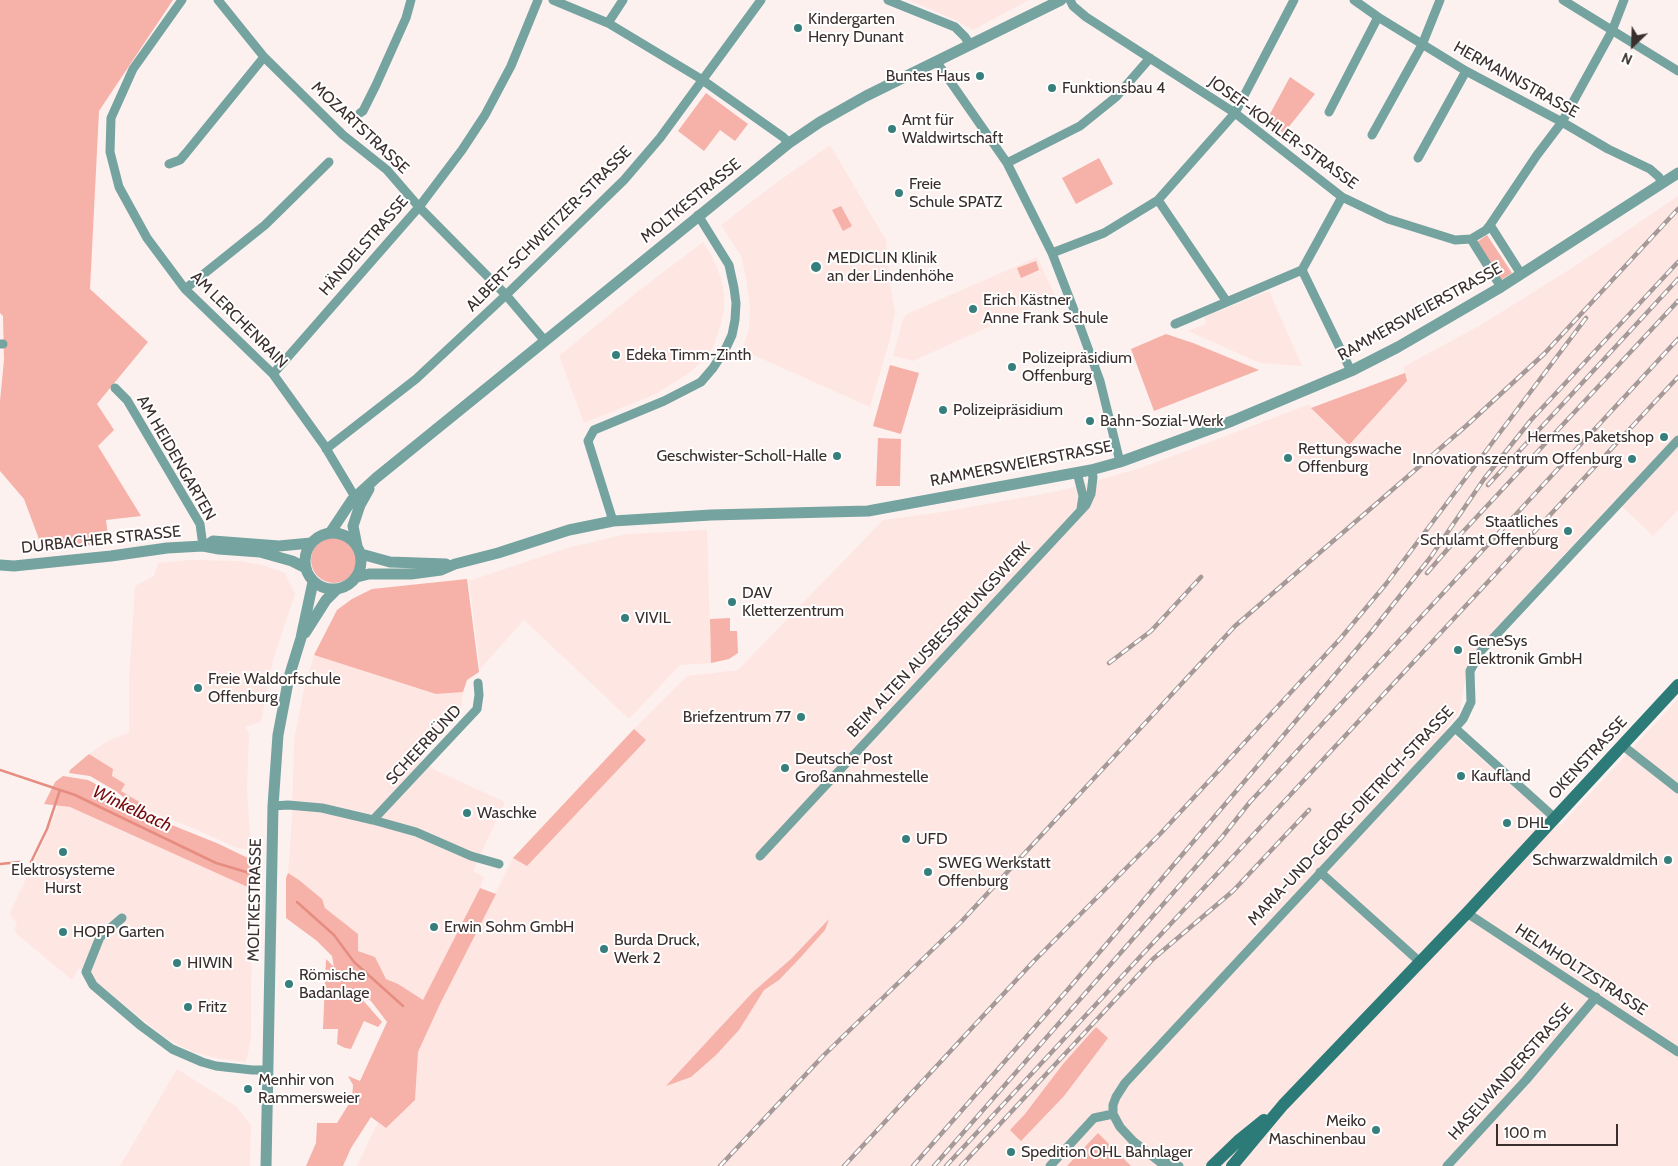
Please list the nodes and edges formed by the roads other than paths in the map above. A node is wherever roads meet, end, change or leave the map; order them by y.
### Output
1 (182, 0) edge
2 (218, 0) edge
3 (412, 0) edge
4 (538, 0) edge
5 (553, 0) edge
6 (623, 0) edge
7 (761, 0) edge
8 (888, 0) edge
9 (1061, 0) edge
10 (1070, 0) edge
11 (1294, 0) edge
12 (1354, 0) edge
13 (1440, 0) edge
14 (1563, 0) edge
15 (1624, 0) edge
16 (1378, 17) junction
17 (608, 22) junction
18 (1612, 31) junction
19 (970, 45) junction
20 (1422, 45) junction
21 (264, 57) junction
22 (1150, 58) junction
23 (936, 61) junction
24 (1466, 71) junction
25 (1678, 71) edge
26 (701, 79) junction
27 (1329, 112) dead end
28 (1235, 113) junction
29 (360, 114) dead end
30 (1562, 122) junction
31 (1372, 135) dead end
32 (789, 143) junction
33 (1418, 158) dead end
34 (329, 162) dead end
35 (1007, 163) junction
36 (169, 164) dead end
37 (1678, 173) edge
38 (1662, 184) junction
39 (1342, 197) junction
40 (1158, 200) junction
41 (419, 207) junction
42 (698, 215) junction
43 (1490, 225) junction
44 (1471, 239) junction
45 (1052, 253) junction
46 (1302, 270) junction
47 (1520, 274) junction
48 (1501, 287) junction
49 (185, 289) junction
50 (506, 295) junction
51 (1227, 302) junction
52 (1175, 324) dead end
53 (545, 342) junction
54 (1352, 371) junction
55 (273, 374) junction
56 (115, 388) dead end
57 (1677, 443) edge
58 (326, 449) junction
59 (1120, 462) junction
60 (1091, 470) junction
61 (1077, 472) junction
62 (376, 478) junction
63 (355, 497) junction
64 (1080, 511) junction
65 (613, 521) junction
66 (330, 533) junction
67 (311, 543) junction
68 (205, 546) junction
69 (359, 550) junction
70 (455, 564) junction
71 (0, 565) edge
72 (306, 568) junction
73 (357, 577) junction
74 (313, 582) junction
75 (336, 590) junction
76 (301, 638) junction
77 (478, 683) dead end
78 (1678, 686) edge
79 (1455, 728) junction
80 (1622, 746) junction
81 (1678, 789) edge
82 (273, 806) junction
83 (1555, 818) junction
84 (374, 820) junction
85 (760, 856) dead end
86 (500, 864) dead end
87 (1320, 872) junction
88 (1467, 913) junction
89 (122, 918) dead end
90 (1420, 962) junction
91 (1596, 997) junction
92 (1678, 1052) edge
93 (268, 1070) junction
94 (1283, 1105) junction
95 (1113, 1114) junction
96 (1152, 1156) junction
97 (266, 1166) edge
98 (1050, 1166) edge
99 (1159, 1166) edge
100 (1165, 1166) edge
101 (1180, 1166) edge
102 (1212, 1166) edge
103 (1232, 1166) edge
104 (1447, 1166) edge

1 - 49 street, AM LERCHENRAIN
2 - 21 street, MOZARTSTRASSE
3 - 29 street
4 - 41 street, HÄNDELSTRASSE
5 - 17 street
6 - 17 street
7 - 26 street, ALBERT-SCHWEITZER-STRASSE
8 - 19 street
9 - 19 street, MOLTKESTRASSE
10 - 22 street, JOSEF-KOHLER-STRASSE
11 - 28 street
12 - 16 street, HERMANNSTRASSE
13 - 20 street
14 - 18 street
15 - 18 street
16 - 20 street, HERMANNSTRASSE
16 - 27 street
17 - 26 street
18 - 25 street
18 - 30 street
19 - 23 street, MOLTKESTRASSE
20 - 24 street, HERMANNSTRASSE
20 - 31 street
21 - 36 street
21 - 41 street, MOZARTSTRASSE
22 - 28 street, JOSEF-KOHLER-STRASSE
22 - 35 street
23 - 32 street, MOLTKESTRASSE
23 - 35 street
24 - 30 street, HERMANNSTRASSE
24 - 33 street
26 - 32 street
26 - 50 street, ALBERT-SCHWEITZER-STRASSE
28 - 39 street, JOSEF-KOHLER-STRASSE
28 - 40 street
30 - 38 street, HERMANNSTRASSE
30 - 43 street
32 - 42 street, MOLTKESTRASSE
34 - 49 street
35 - 45 street
37 - 38 street, RAMMERSWEIERSTRASSE
38 - 47 street, RAMMERSWEIERSTRASSE
39 - 44 street, JOSEF-KOHLER-STRASSE
39 - 46 street
40 - 45 street
40 - 51 street
41 - 50 street, MOZARTSTRASSE
41 - 55 street, HÄNDELSTRASSE
42 - 53 street, MOLTKESTRASSE
42 - 65 street
43 - 44 street
43 - 47 street
44 - 48 street
45 - 59 street
46 - 51 street
46 - 54 street
47 - 48 street, RAMMERSWEIERSTRASSE
48 - 54 street, RAMMERSWEIERSTRASSE
49 - 55 street, AM LERCHENRAIN
50 - 53 street, MOZARTSTRASSE
50 - 58 street, ALBERT-SCHWEITZER-STRASSE
51 - 52 street
53 - 62 street, MOLTKESTRASSE
54 - 59 street, RAMMERSWEIERSTRASSE
55 - 58 street, AM LERCHENRAIN
56 - 68 street, AM HEIDENGARTEN
57 - 79 street, MARIA-UND-GEORG-DIETRICH-STRASSE
58 - 63 street, AM LERCHENRAIN
59 - 60 street, RAMMERSWEIERSTRASSE
60 - 61 street, RAMMERSWEIERSTRASSE
60 - 64 street, BEIM ALTEN AUSBESSERUNGSWERK
61 - 64 street
61 - 65 street, RAMMERSWEIERSTRASSE
62 - 63 street, MOLTKESTRASSE
62 - 69 street, MOLTKESTRASSE
63 - 66 street, MOLTKESTRASSE
64 - 85 street, BEIM ALTEN AUSBESSERUNGSWERK
65 - 70 street, RAMMERSWEIERSTRASSE
66 - 67 street
66 - 69 street
67 - 68 street, DURBACHER STRASSE
67 - 72 street
68 - 71 street, DURBACHER STRASSE
68 - 72 street, DURBACHER STRASSE
69 - 70 street, RAMMERSWEIERSTRASSE
69 - 73 street
70 - 73 street, RAMMERSWEIERSTRASSE
72 - 74 street
73 - 75 street
74 - 75 street
74 - 76 street, MOLTKESTRASSE
75 - 76 street, MOLTKESTRASSE
76 - 82 street, MOLTKESTRASSE
77 - 84 street, SCHEERBÜND
78 - 80 main road, OKENSTRASSE
79 - 83 street
79 - 87 street, MARIA-UND-GEORG-DIETRICH-STRASSE
80 - 81 street
80 - 83 main road, OKENSTRASSE
82 - 84 street
82 - 93 street, MOLTKESTRASSE
83 - 88 main road, OKENSTRASSE
84 - 86 street
87 - 90 street
87 - 95 street, MARIA-UND-GEORG-DIETRICH-STRASSE
88 - 90 main road, OKENSTRASSE
88 - 91 street, HELMHOLTZSTRASSE
89 - 93 street
90 - 94 main road, OKENSTRASSE
91 - 92 street, HELMHOLTZSTRASSE
91 - 104 street, HASELWANDERSTRASSE
93 - 97 street, MOLTKESTRASSE
94 - 102 main road, OKENSTRASSE
94 - 103 main road, OKENSTRASSE
95 - 96 street
95 - 98 street
96 - 99 street
96 - 100 street
96 - 101 street

